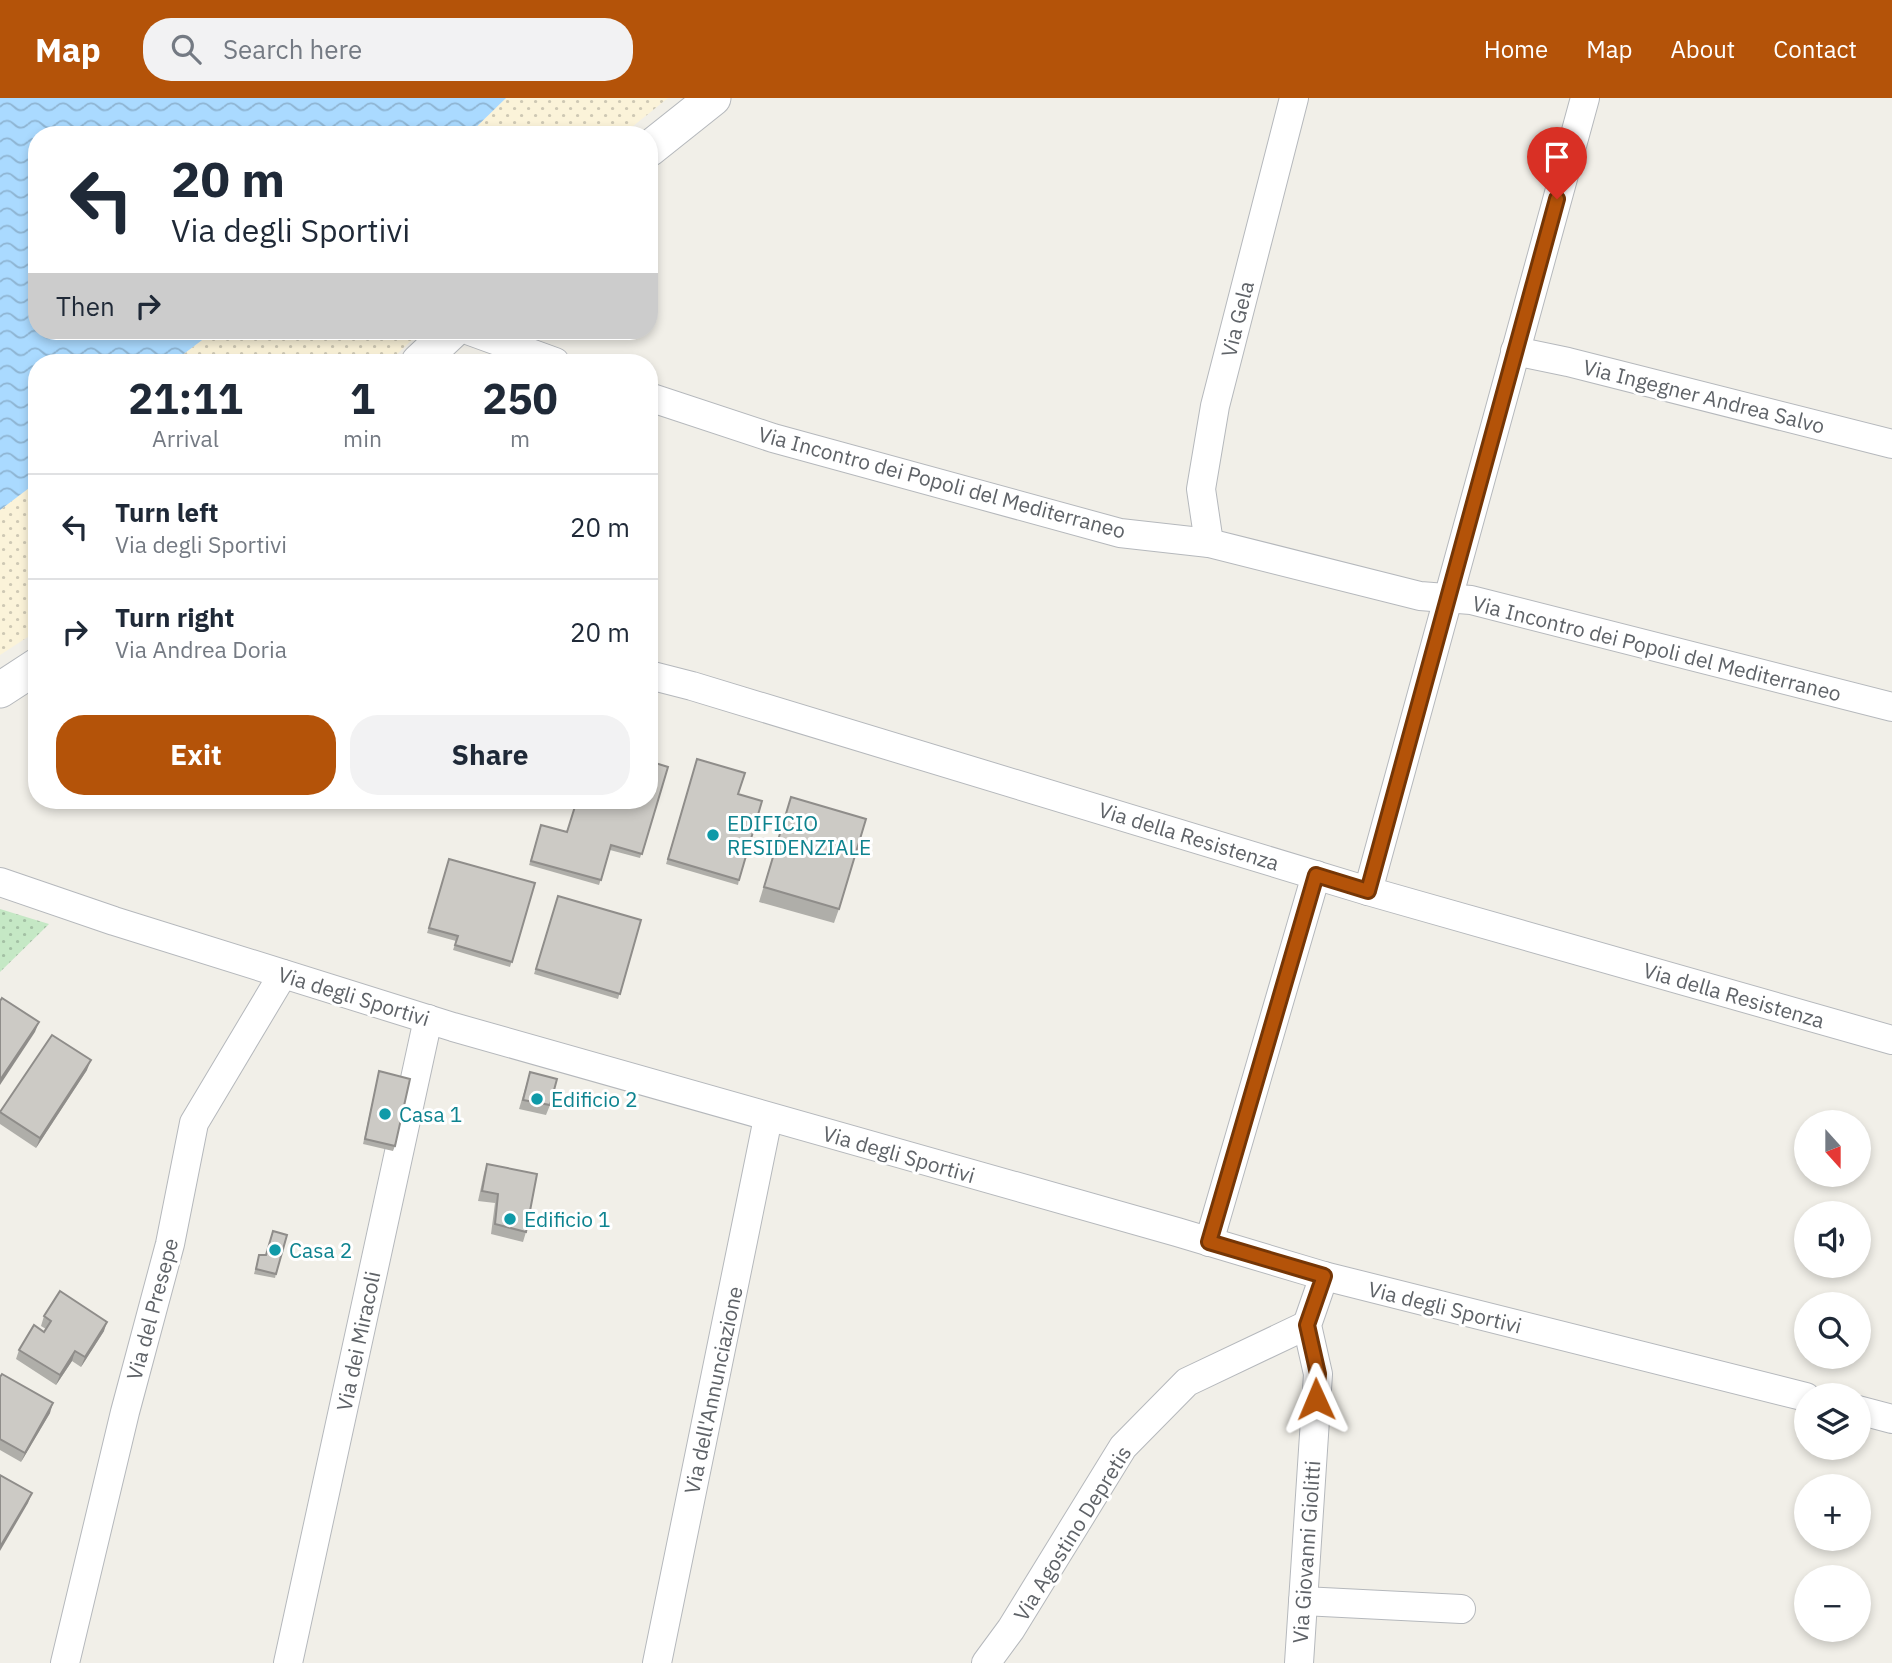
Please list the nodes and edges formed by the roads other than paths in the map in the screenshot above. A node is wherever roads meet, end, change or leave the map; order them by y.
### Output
1 (713, 98) edge
2 (1294, 98) edge
3 (1585, 98) edge
4 (658, 142) edge
5 (442, 340) edge
6 (495, 340) edge
7 (1516, 351) junction
8 (428, 354) edge
9 (533, 354) edge
10 (658, 400) edge
11 (1892, 444) edge
12 (1209, 543) junction
13 (1448, 597) junction
14 (28, 672) edge
15 (658, 677) edge
16 (0, 690) edge
17 (1892, 707) edge
18 (1316, 875) junction
19 (0, 882) edge
20 (1368, 891) junction
21 (283, 974) junction
22 (428, 1019) junction
23 (1892, 1040) edge
24 (768, 1118) junction
25 (1209, 1242) junction
26 (1324, 1276) junction
27 (1307, 1325) junction
28 (1794, 1394) edge
29 (1871, 1413) edge
30 (1892, 1419) edge
31 (1303, 1601) junction
32 (1461, 1609) dead end
33 (1011, 1629) junction
34 (65, 1663) edge
35 (288, 1663) edge
36 (657, 1663) edge
37 (986, 1663) edge
38 (1011, 1663) edge
39 (1299, 1663) edge

1 - 4 street
2 - 12 street, Via Gela
3 - 7 street
5 - 8 street
6 - 9 street
7 - 11 street, Via Ingegner Andrea Salvo
7 - 13 street
10 - 12 street, Via Incontro dei Popoli del Mediterraneo
12 - 13 street, Via Incontro dei Popoli del Mediterraneo
13 - 17 street, Via Incontro dei Popoli del Mediterraneo
13 - 20 street
14 - 16 street
15 - 18 street, Via della Resistenza
18 - 20 street, Via della Resistenza
18 - 25 street
19 - 21 street, Via degli Sportivi
20 - 23 street, Via della Resistenza
21 - 22 street, Via degli Sportivi
21 - 34 street, Via del Presepe
22 - 24 street, Via degli Sportivi
22 - 35 street, Via dei Miracoli
24 - 25 street, Via degli Sportivi
24 - 36 street, Via dell'Annunciazione
25 - 26 street, Via degli Sportivi
26 - 27 street
26 - 28 street, Via degli Sportivi
27 - 31 street, Via Giovanni Giolitti
27 - 33 street, Via Agostino Depretis
29 - 30 street
31 - 32 street
31 - 39 street, Via Giovanni Giolitti
33 - 37 street, Via Agostino Depretis
33 - 38 street

